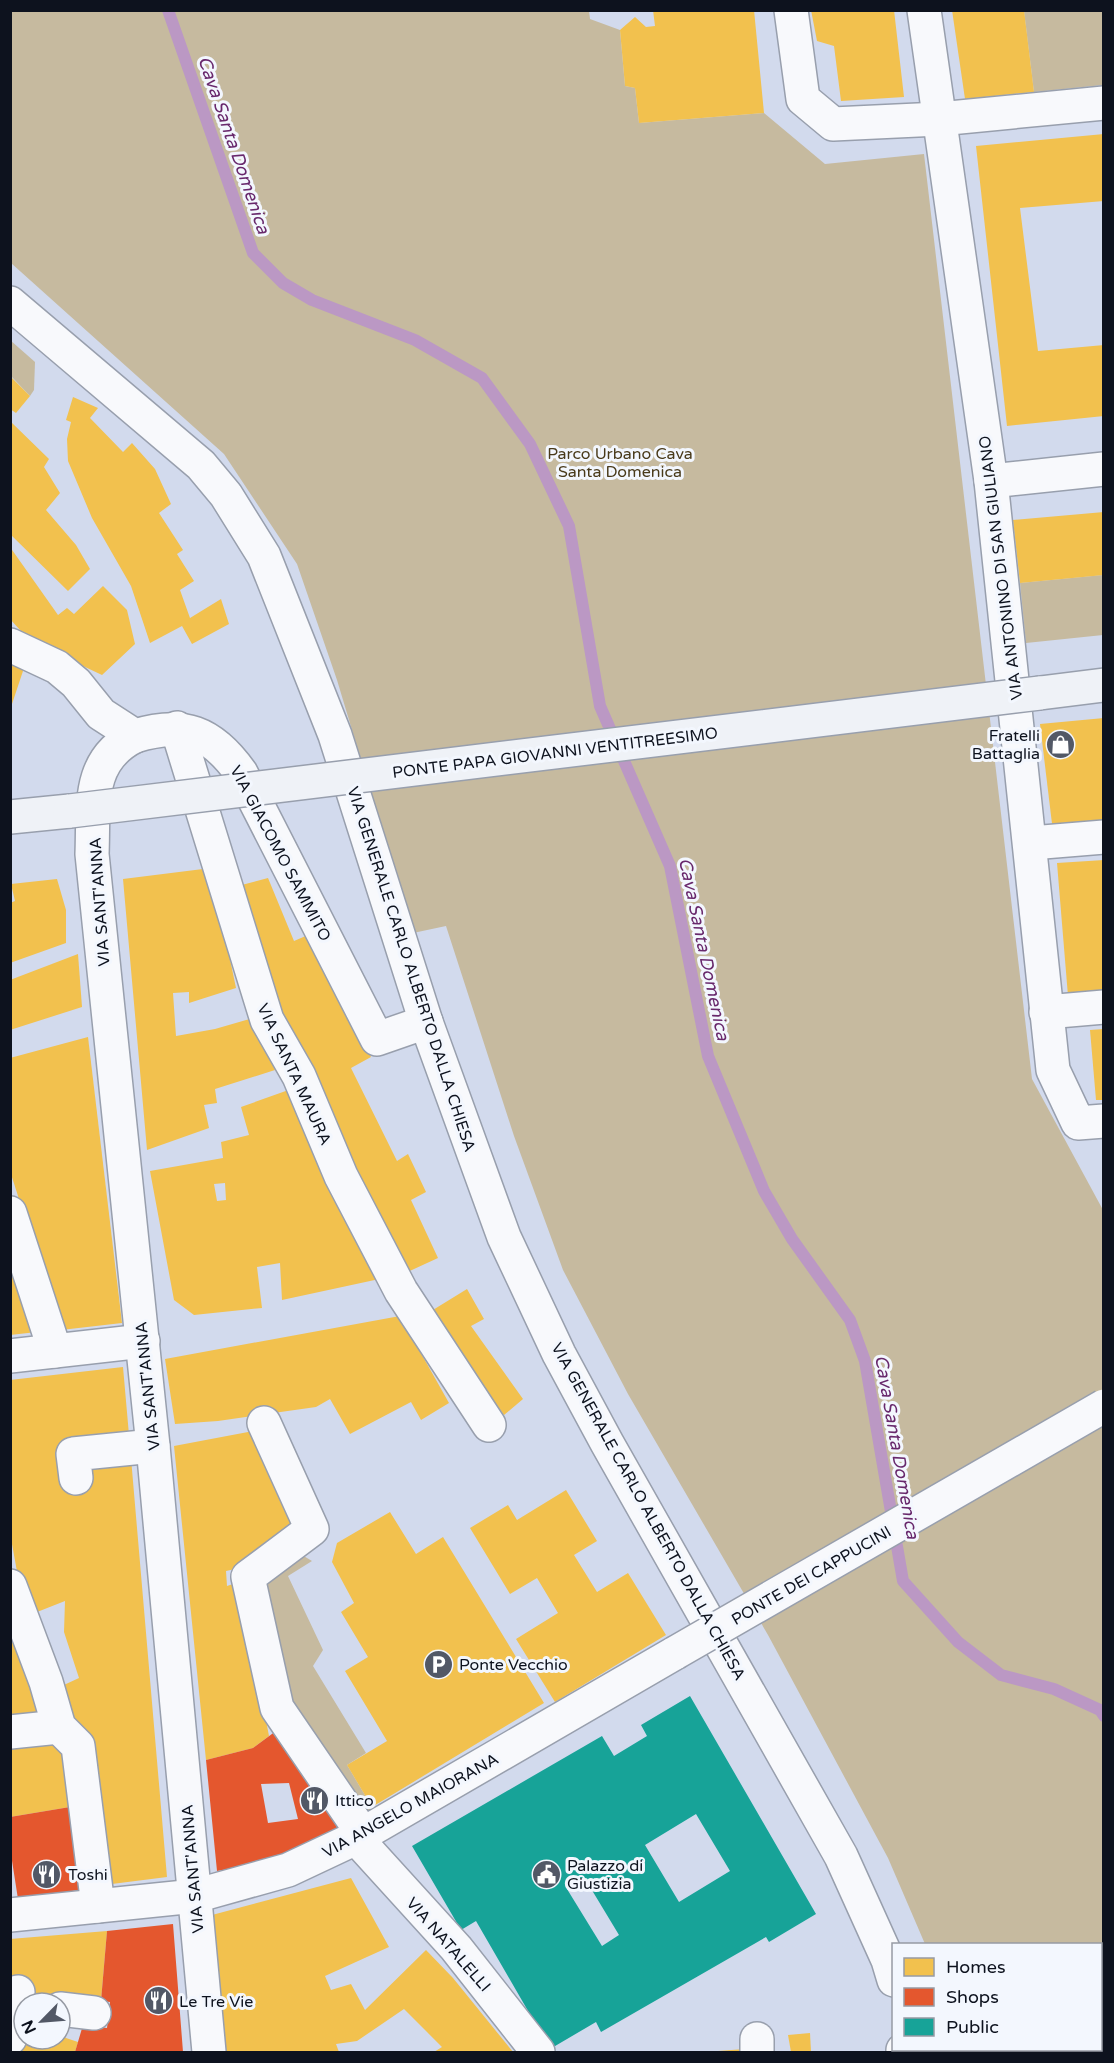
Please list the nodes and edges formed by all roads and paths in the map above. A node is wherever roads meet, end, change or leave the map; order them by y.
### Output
1 (791, 10) edge
2 (924, 10) edge
3 (1104, 104) edge
4 (939, 119) junction
5 (10, 303) edge
6 (1104, 469) edge
7 (991, 481) junction
8 (10, 645) edge
9 (1104, 685) edge
10 (177, 728) junction
11 (135, 736) junction
12 (10, 818) edge
13 (1104, 837) edge
14 (1031, 843) junction
15 (1104, 1007) edge
16 (1046, 1012) junction
17 (426, 1022) junction
18 (1091, 1122) edge
19 (10, 1214) edge
20 (143, 1341) junction
21 (55, 1351) junction
22 (10, 1356) edge
23 (1104, 1406) edge
24 (264, 1423) dead end
25 (489, 1425) dead end
26 (153, 1446) junction
27 (76, 1478) dead end
28 (10, 1586) edge
29 (614, 1688) joint
30 (59, 1727) junction
31 (10, 1732) edge
32 (360, 1836) junction
33 (195, 1896) junction
34 (98, 1906) junction
35 (10, 1914) edge
36 (892, 1973) edge
37 (72, 2010) edge
38 (94, 2013) dead end
39 (209, 2052) edge
40 (538, 2052) edge

1 - 4 street
2 - 4 street, VIA ANTONINO DI SAN GIULIANO
3 - 4 street
4 - 7 street, VIA ANTONINO DI SAN GIULIANO
5 - 17 street, VIA GENERALE CARLO ALBERTO DALLA CHIESA
6 - 7 street
7 - 14 street, VIA ANTONINO DI SAN GIULIANO
8 - 11 street
9 - 12 street, PONTE PAPA GIOVANNI VENTITREESIMO, bridge
10 - 11 street, VIA GIACOMO SAMMITO
10 - 17 street, VIA GIACOMO SAMMITO
10 - 25 street, VIA SANTA MAURA
11 - 20 street, VIA SANT'ANNA
13 - 14 street
14 - 16 street, VIA ANTONINO DI SAN GIULIANO
15 - 16 street
16 - 18 street, VIA ANTONINO DI SAN GIULIANO
17 - 36 street, VIA GENERALE CARLO ALBERTO DALLA CHIESA
19 - 21 street
20 - 21 street
20 - 26 street, VIA SANT'ANNA
21 - 22 street
23 - 29 street, PONTE DEI CAPPUCINI, bridge
24 - 32 street, VIA NATALELLI
26 - 27 street
26 - 33 street, VIA SANT'ANNA
28 - 30 street
29 - 32 street, VIA ANGELO MAIORANA
30 - 31 street
30 - 34 street
32 - 33 street, VIA ANGELO MAIORANA
32 - 40 street, VIA NATALELLI
33 - 34 street, VIA ANGELO MAIORANA
33 - 39 street, VIA SANT'ANNA
34 - 35 street, VIA ANGELO MAIORANA
37 - 38 street

